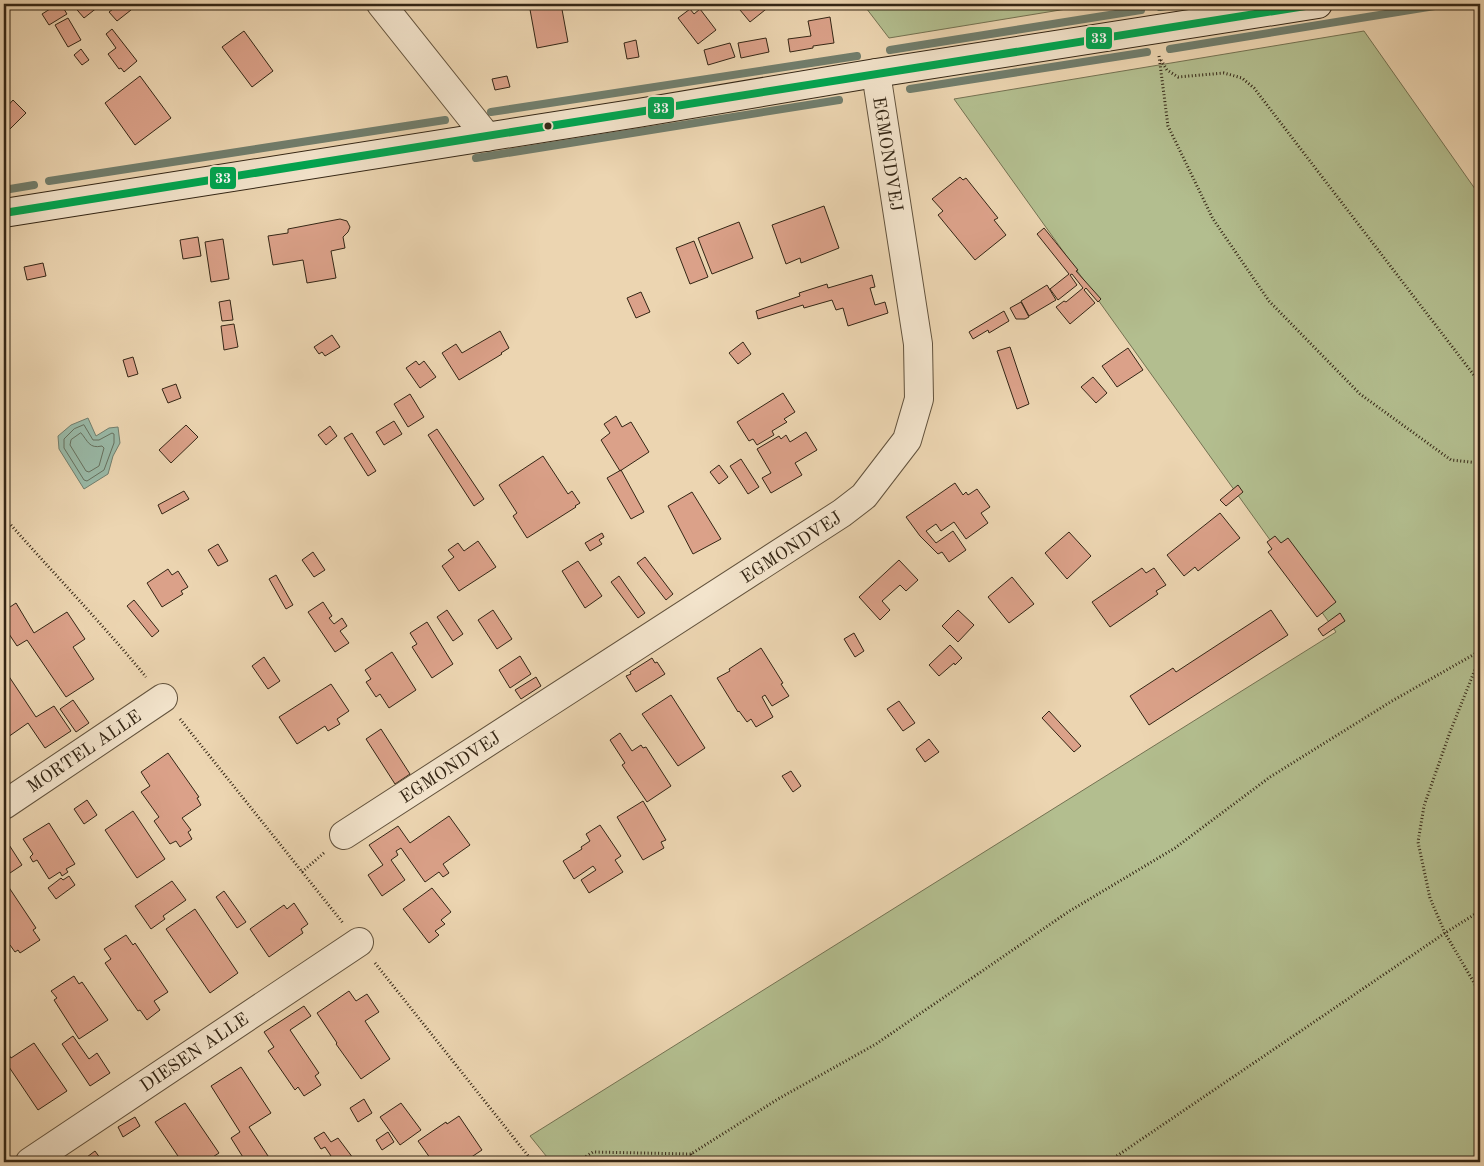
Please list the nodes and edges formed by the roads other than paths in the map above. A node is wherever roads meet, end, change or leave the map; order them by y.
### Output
1 (381, 4) edge
2 (1318, 4) edge
3 (876, 73) junction
4 (486, 137) junction
5 (4, 213) edge
6 (172, 708) road end
7 (4, 805) edge
8 (344, 835) dead end
9 (366, 951) road end
10 (30, 1162) edge

1 - 4 street
2 - 3 street
3 - 4 street
3 - 8 street, EGMONDVEJ
4 - 5 street
6 - 7 street, MORTEL ALLE
9 - 10 street, DIESEN ALLE

